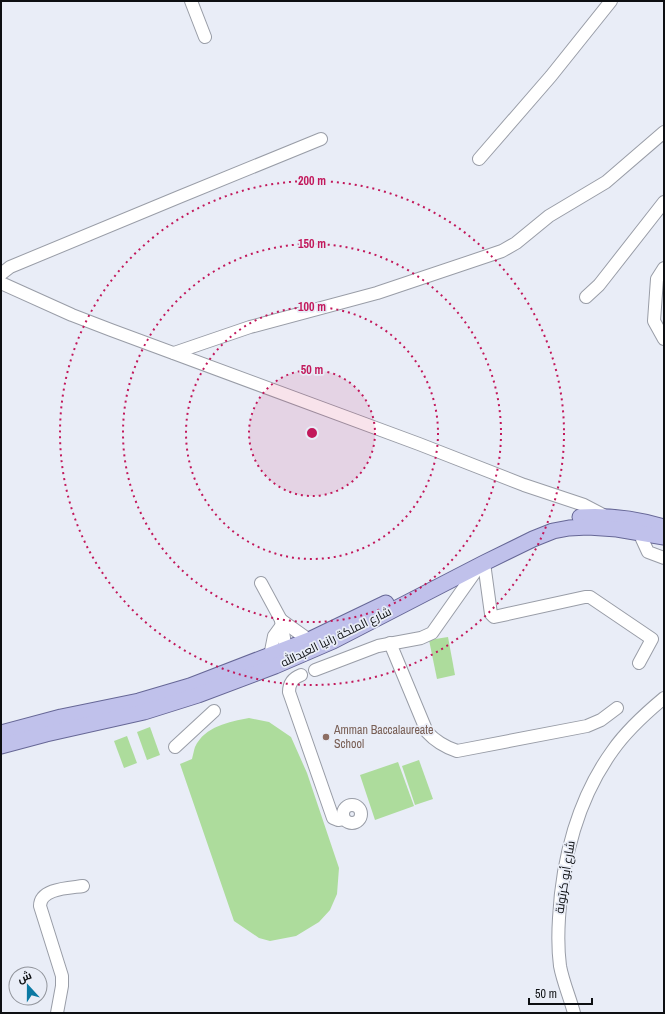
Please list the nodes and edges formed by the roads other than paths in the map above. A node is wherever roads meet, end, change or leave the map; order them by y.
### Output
1 (191, 1) edge
2 (611, 1) edge
3 (205, 37) dead end
4 (664, 132) edge
5 (321, 140) dead end
6 (479, 159) dead end
7 (664, 202) edge
8 (664, 268) edge
9 (1, 274) edge
10 (1, 282) edge
11 (586, 297) dead end
12 (664, 339) edge
13 (174, 353) junction
14 (607, 517) junction
15 (664, 520) edge
16 (664, 527) edge
17 (634, 530) junction
18 (664, 537) edge
19 (664, 547) edge
20 (664, 558) edge
21 (482, 564) junction
22 (261, 583) dead end
23 (282, 622) junction
24 (309, 640) junction
25 (390, 643) junction
26 (286, 650) junction
27 (270, 656) junction
28 (638, 663) dead end
29 (315, 670) dead end
30 (301, 675) dead end
31 (664, 698) edge
32 (617, 708) dead end
33 (214, 711) dead end
34 (1, 733) edge
35 (1, 746) edge
36 (175, 747) dead end
37 (344, 819) dead end
38 (83, 886) dead end
39 (57, 1013) edge
40 (574, 1013) edge

1 - 3 street
2 - 6 street
4 - 13 street
5 - 9 street
7 - 11 street
8 - 12 street
10 - 13 street
13 - 14 street
14 - 17 main road, شارع الملكة رانيا العبدالله
14 - 24 main road, شارع الملكة رانيا العبدالله
15 - 17 main road
16 - 17 main road, شارع الملكة رانيا العبدالله
17 - 18 main road, شارع الملكة رانيا العبدالله
17 - 19 main road
17 - 20 street
17 - 21 main road, شارع الملكة رانيا العبدالله
21 - 25 street
21 - 28 street
21 - 35 main road, شارع الملكة رانيا العبدالله
22 - 23 street
23 - 24 street
23 - 26 street
23 - 27 street
24 - 26 main road, شارع الملكة رانيا العبدالله
25 - 29 street
25 - 32 street
26 - 27 main road, شارع الملكة رانيا العبدالله
27 - 34 main road, شارع الملكة رانيا العبدالله
30 - 37 street
31 - 40 street, شارع أبو كرتونة
33 - 36 street
38 - 39 street

